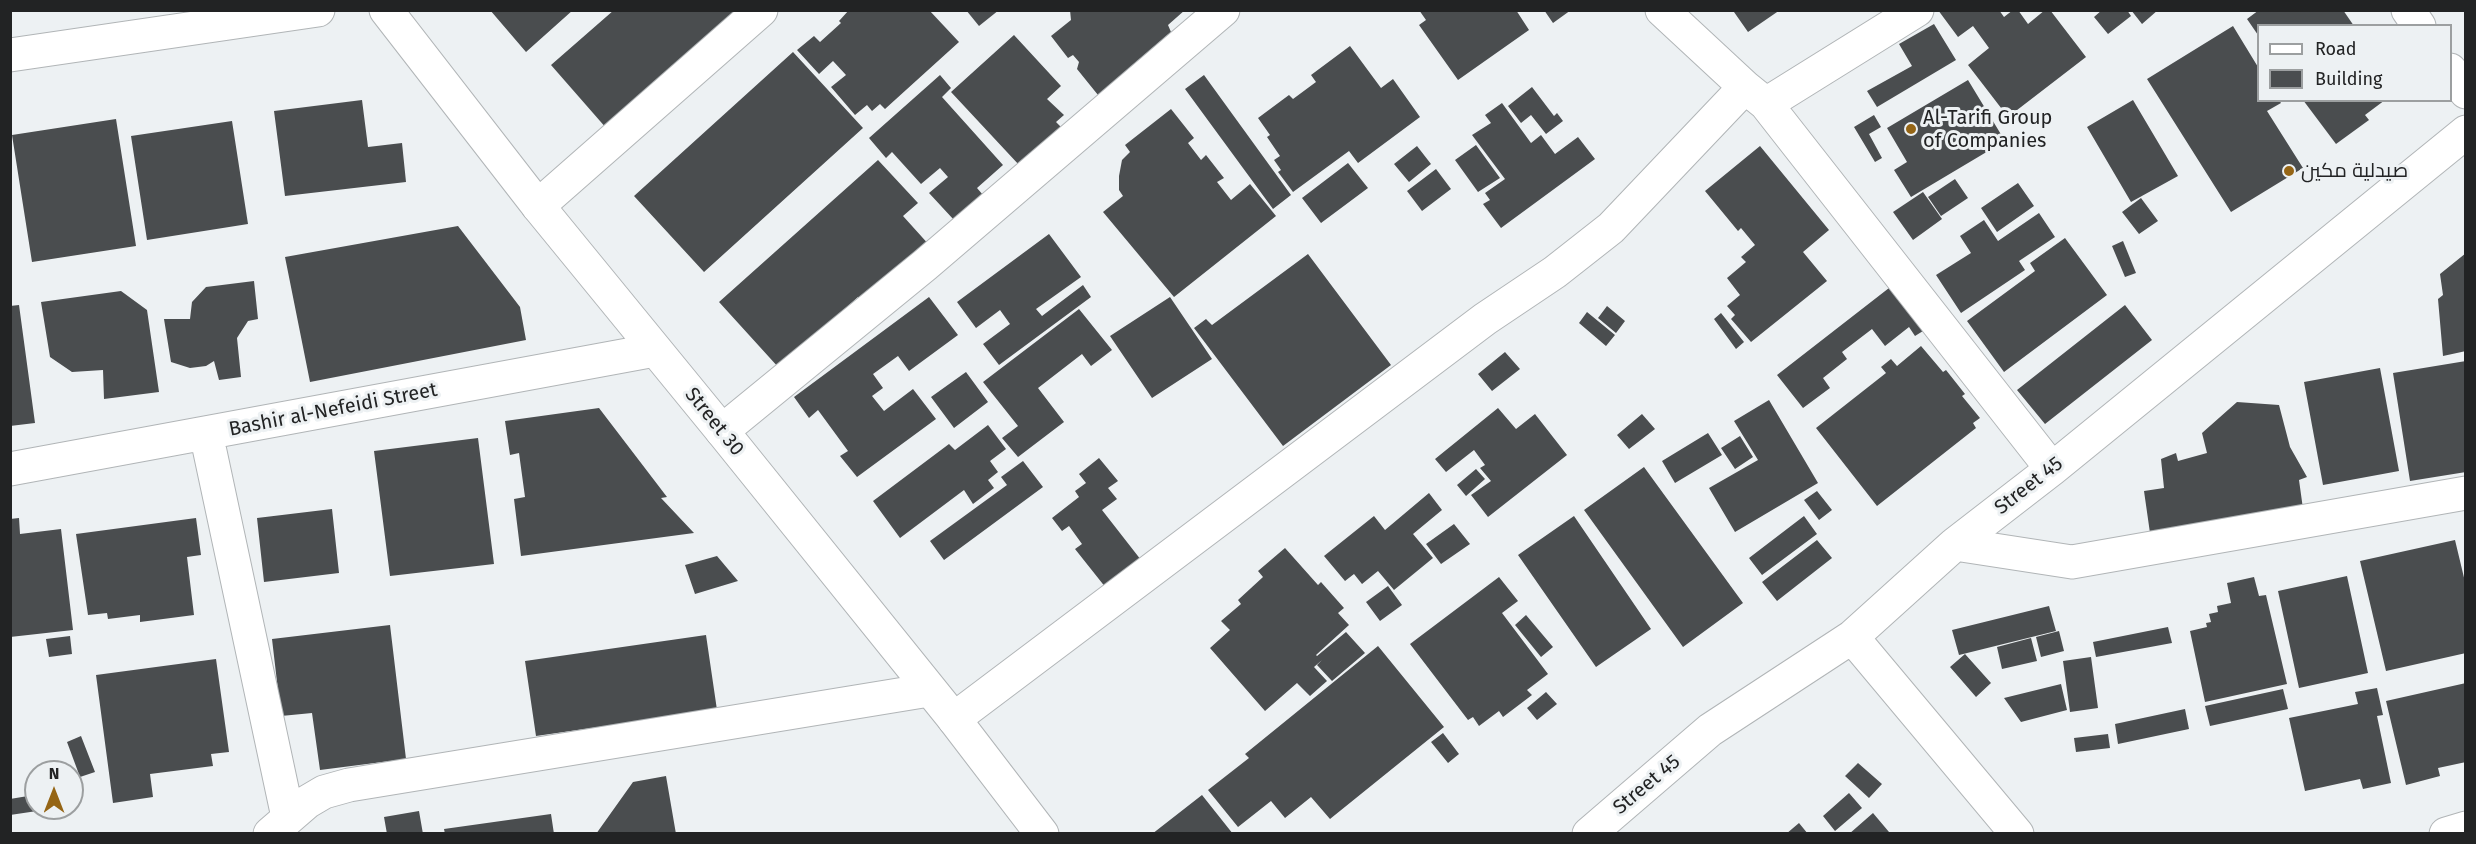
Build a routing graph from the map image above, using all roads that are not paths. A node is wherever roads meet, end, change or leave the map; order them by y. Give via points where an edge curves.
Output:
1 (318, 10) edge
2 (386, 10) edge
3 (761, 10) edge
4 (1223, 10) edge
5 (1662, 10) edge
6 (1917, 10) edge
7 (2408, 10) edge
8 (2418, 24) edge
9 (10, 55) edge
10 (2452, 71) edge
11 (2466, 92) edge
12 (1755, 95) junction
13 (2466, 132) edge
14 (538, 206) junction
15 (655, 350) junction
16 (722, 430) junction
17 (206, 433) junction
18 (10, 469) edge
19 (2052, 469) junction
20 (2464, 500) edge
21 (1955, 544) junction
22 (1852, 637) junction
23 (929, 690) junction
24 (954, 719) junction
25 (279, 825) edge
26 (2466, 828) edge
27 (1042, 834) edge
28 (1589, 834) edge
29 (2017, 834) edge
30 (2446, 834) edge

1 - 9 street
2 - 14 street, Street 30
3 - 14 street
4 - 16 street via 934,257
5 - 12 street
6 - 12 street
7 - 8 street
10 - 11 street
12 - 19 street
12 - 24 street via 1611,228 1555,272 1485,319
13 - 19 street, Street 45
14 - 15 street, Street 30
15 - 16 street, Street 30
15 - 17 street, Bashir al-Nefeidi Street
16 - 23 street, Street 30
17 - 18 street, Bashir al-Nefeidi Street
17 - 25 street
19 - 21 street, Street 45
20 - 21 street via 2072,562
21 - 22 street, Street 45
22 - 28 street, Street 45 via 1710,730
22 - 29 street
23 - 24 street, Street 30
23 - 25 street via 349,784 324,792
24 - 27 street, Street 30
26 - 30 street

